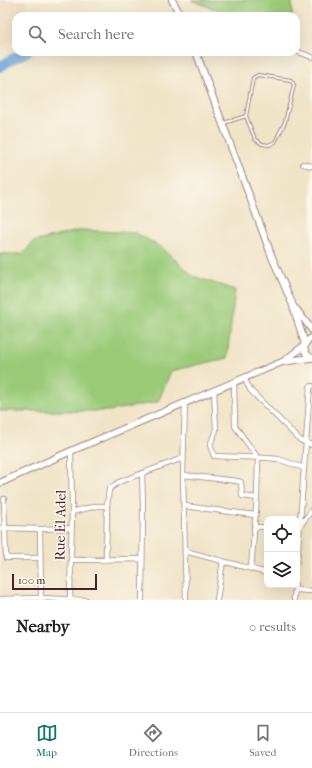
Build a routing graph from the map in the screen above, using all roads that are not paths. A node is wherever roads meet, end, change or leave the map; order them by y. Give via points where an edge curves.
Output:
1 (172, 0) edge
2 (179, 12) edge
3 (300, 52) edge
4 (197, 56) edge
5 (312, 57) edge
6 (246, 116) junction
7 (222, 123) junction
8 (303, 164) dead end
9 (312, 166) edge
10 (292, 303) junction
11 (312, 330) edge
12 (312, 338) edge
13 (305, 344) junction
14 (311, 358) edge
15 (282, 362) junction
16 (244, 378) junction
17 (234, 382) junction
18 (312, 386) edge
19 (214, 390) junction
20 (185, 403) junction
21 (306, 443) junction
22 (312, 445) edge
23 (71, 451) junction
24 (183, 458) junction
25 (258, 458) junction
26 (304, 468) junction
27 (142, 473) junction
28 (183, 475) junction
29 (0, 482) edge
30 (257, 498) junction
31 (4, 499) dead end
32 (107, 506) junction
33 (184, 506) junction
34 (312, 510) edge
35 (72, 512) junction
36 (255, 515) junction
37 (300, 516) edge
38 (300, 525) edge
39 (264, 526) edge
40 (254, 527) junction
41 (2, 528) edge
42 (71, 528) junction
43 (40, 529) junction
44 (185, 551) junction
45 (40, 558) junction
46 (142, 559) junction
47 (70, 560) junction
48 (106, 560) junction
49 (223, 561) junction
50 (251, 568) junction
51 (264, 572) edge
52 (295, 588) edge
53 (312, 591) edge
54 (0, 599) edge
55 (38, 599) edge
56 (70, 599) edge
57 (86, 600) edge
58 (142, 600) edge
59 (186, 600) edge
60 (217, 600) edge
61 (294, 600) edge

1 - 2 main road
3 - 5 street
4 - 7 main road
6 - 6 lane via 255,139 262,144 269,145 275,142 285,122 293,82 255,76
6 - 7 lane
7 - 10 main road
8 - 9 street
10 - 11 main road
10 - 13 main road
12 - 13 main road
13 - 14 main road via 304,351
13 - 15 main road
14 - 15 main road
15 - 16 main road
16 - 17 main road
16 - 21 street via 251,391
17 - 19 main road
17 - 25 street via 235,426
18 - 21 street
19 - 20 main road
19 - 25 street via 216,430 210,445 214,456
20 - 23 main road
20 - 24 street
21 - 22 street
21 - 26 street
23 - 29 main road
23 - 35 street, Rue El Adel
24 - 27 street
24 - 28 street
25 - 26 street via 278,459
25 - 30 street
26 - 37 street
27 - 32 street via 112,486 108,492
27 - 46 street
28 - 30 street via 237,480 242,485 242,496
28 - 33 street
30 - 36 street
31 - 41 street
32 - 35 street
32 - 48 street
33 - 36 street
33 - 44 street
34 - 38 street
35 - 42 street, Rue El Adel
36 - 40 street
39 - 40 street
40 - 50 street
41 - 43 street
41 - 45 street via 6,558
42 - 43 street
42 - 47 street, Rue El Adel
43 - 45 street
44 - 49 street
44 - 59 street
45 - 55 street
46 - 48 street
46 - 58 street
47 - 48 street
47 - 56 street, Rue El Adel
49 - 50 street
49 - 60 street
50 - 51 street
52 - 53 street
52 - 61 street
54 - 55 street
55 - 56 street
56 - 57 street

